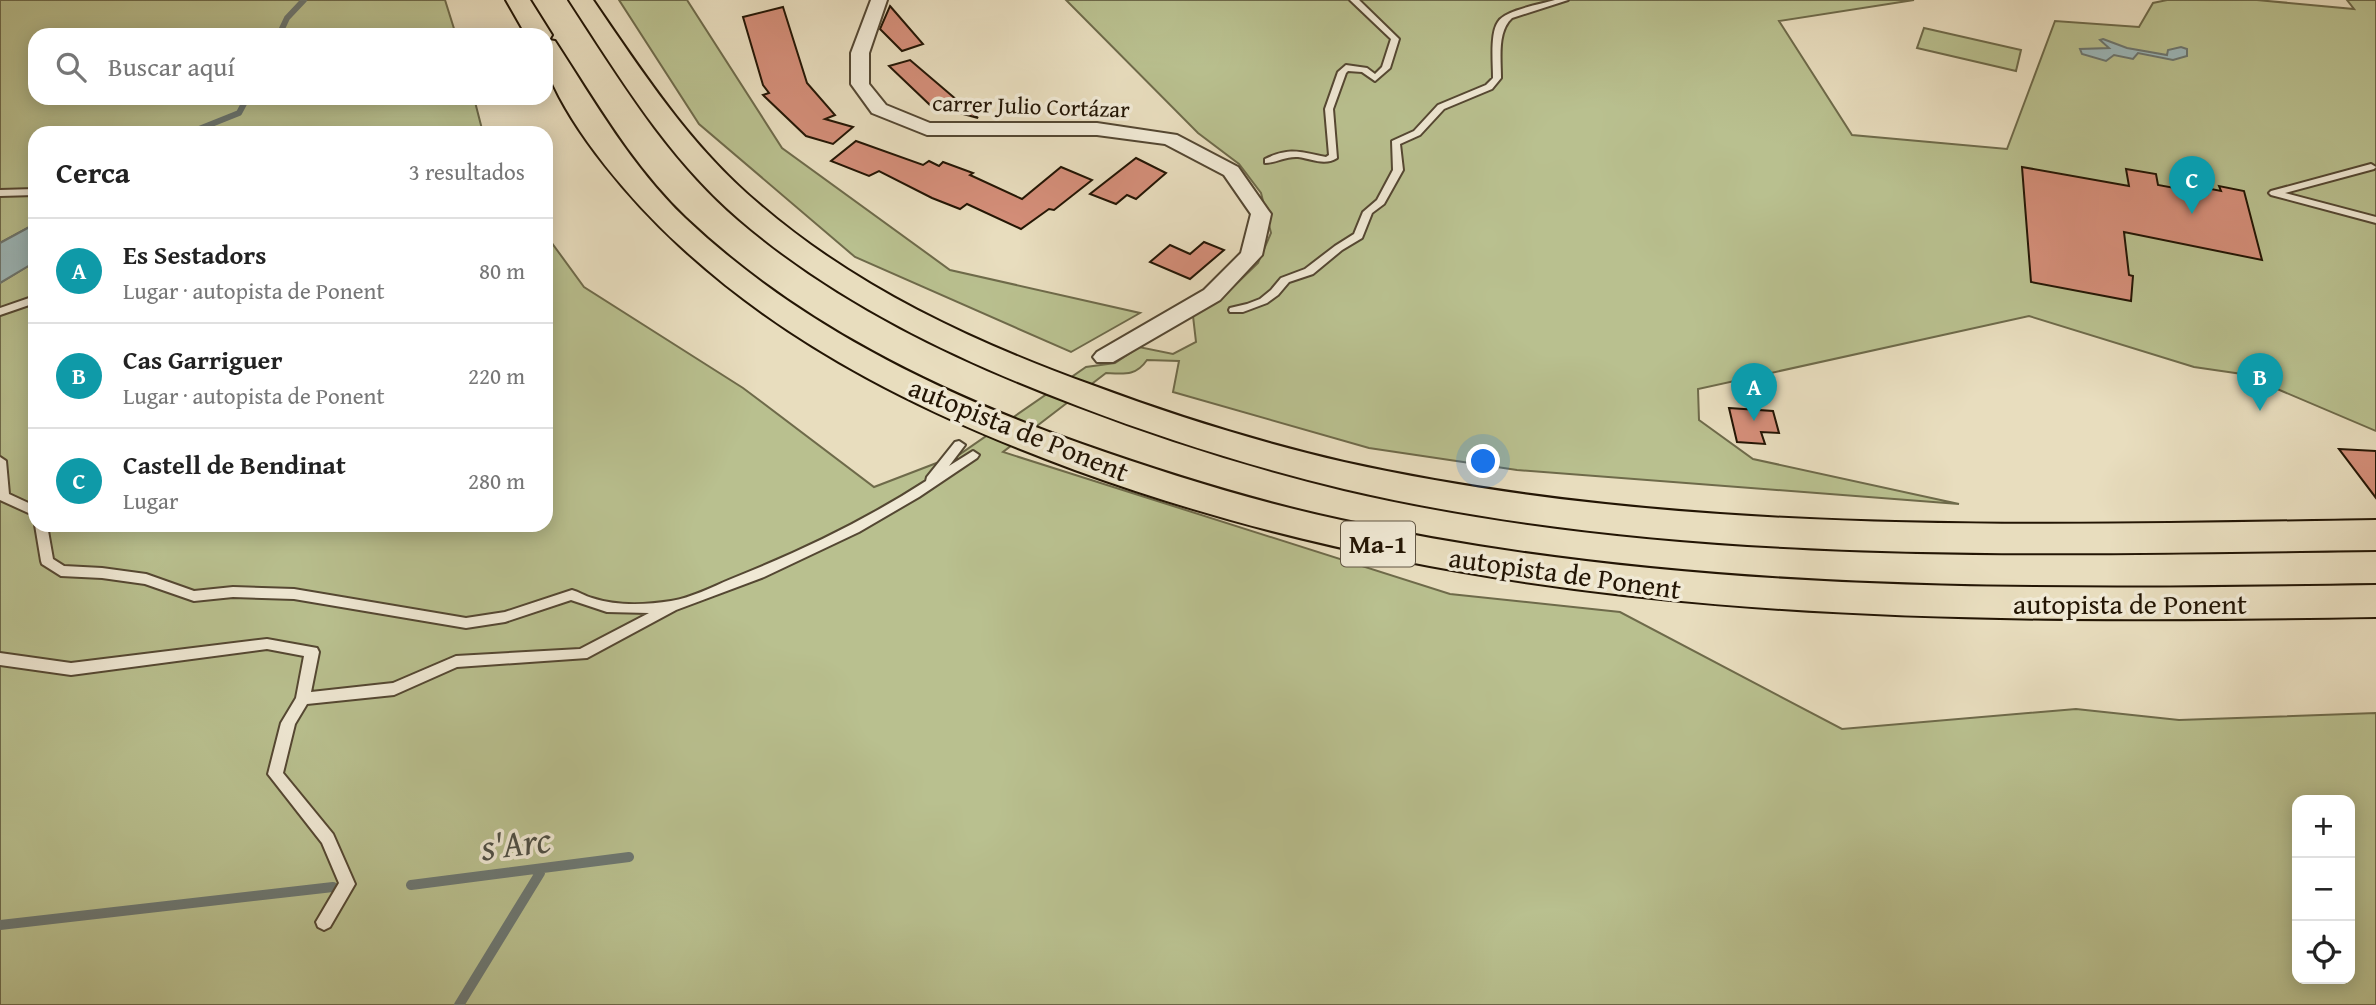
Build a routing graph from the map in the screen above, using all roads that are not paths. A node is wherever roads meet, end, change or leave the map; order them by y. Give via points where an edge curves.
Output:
1 (518, 0) edge
2 (581, 0) edge
3 (878, 0) edge
4 (1354, 0) edge
5 (1564, 0) edge
6 (535, 28) edge
7 (553, 58) edge
8 (1268, 161) dead end
9 (2371, 167) dead end
10 (28, 192) edge
11 (0, 193) edge
12 (2376, 220) edge
13 (28, 302) edge
14 (1234, 310) dead end
15 (0, 312) edge
16 (1105, 357) dead end
17 (959, 445) dead end
18 (973, 455) dead end
19 (0, 461) edge
20 (919, 494) junction
21 (28, 508) edge
22 (42, 532) edge
23 (2376, 535) edge
24 (2376, 601) edge
25 (674, 606) junction
26 (0, 659) edge
27 (303, 699) junction
28 (324, 922) dead end

1 - 6 highway
2 - 23 highway, autopista de Ponent / Ma-1 via 642,93 688,151 740,204 799,250 867,295 997,362 1102,404 1212,440 1334,473 1463,499 1591,518 1725,530 1994,539
3 - 16 street, carrer Julio Cortázar via 860,52 860,84 879,109 927,129 1097,130 1170,139 1231,171 1261,214 1251,255 1212,295
4 - 8 lane via 1395,38 1386,68 1375,78 1354,67 1342,72 1329,109 1334,156 1328,160 1283,154
5 - 14 lane via 1509,16 1501,23 1497,78 1489,88 1441,107 1417,133 1395,143 1398,170 1381,202 1368,212 1359,236 1340,244 1322,266 1285,280 1262,303
7 - 24 highway, autopista de Ponent / Ma-1 via 599,134 634,180 706,253 778,308 889,375 986,421 1097,465 1220,504 1351,538 1483,564 1716,592 2020,605
9 - 12 lane via 2274,193
10 - 11 lane
13 - 15 lane
17 - 20 lane
18 - 20 lane
19 - 21 lane via 3,496
20 - 25 lane via 778,567
22 - 25 lane via 47,561 61,572 146,579 194,596 294,594 466,623 505,617 572,595 584,602 629,609
25 - 27 lane via 582,654 456,662 394,689
26 - 27 lane via 71,669 267,644 313,652
27 - 28 lane via 288,723 275,774 328,839 347,884

